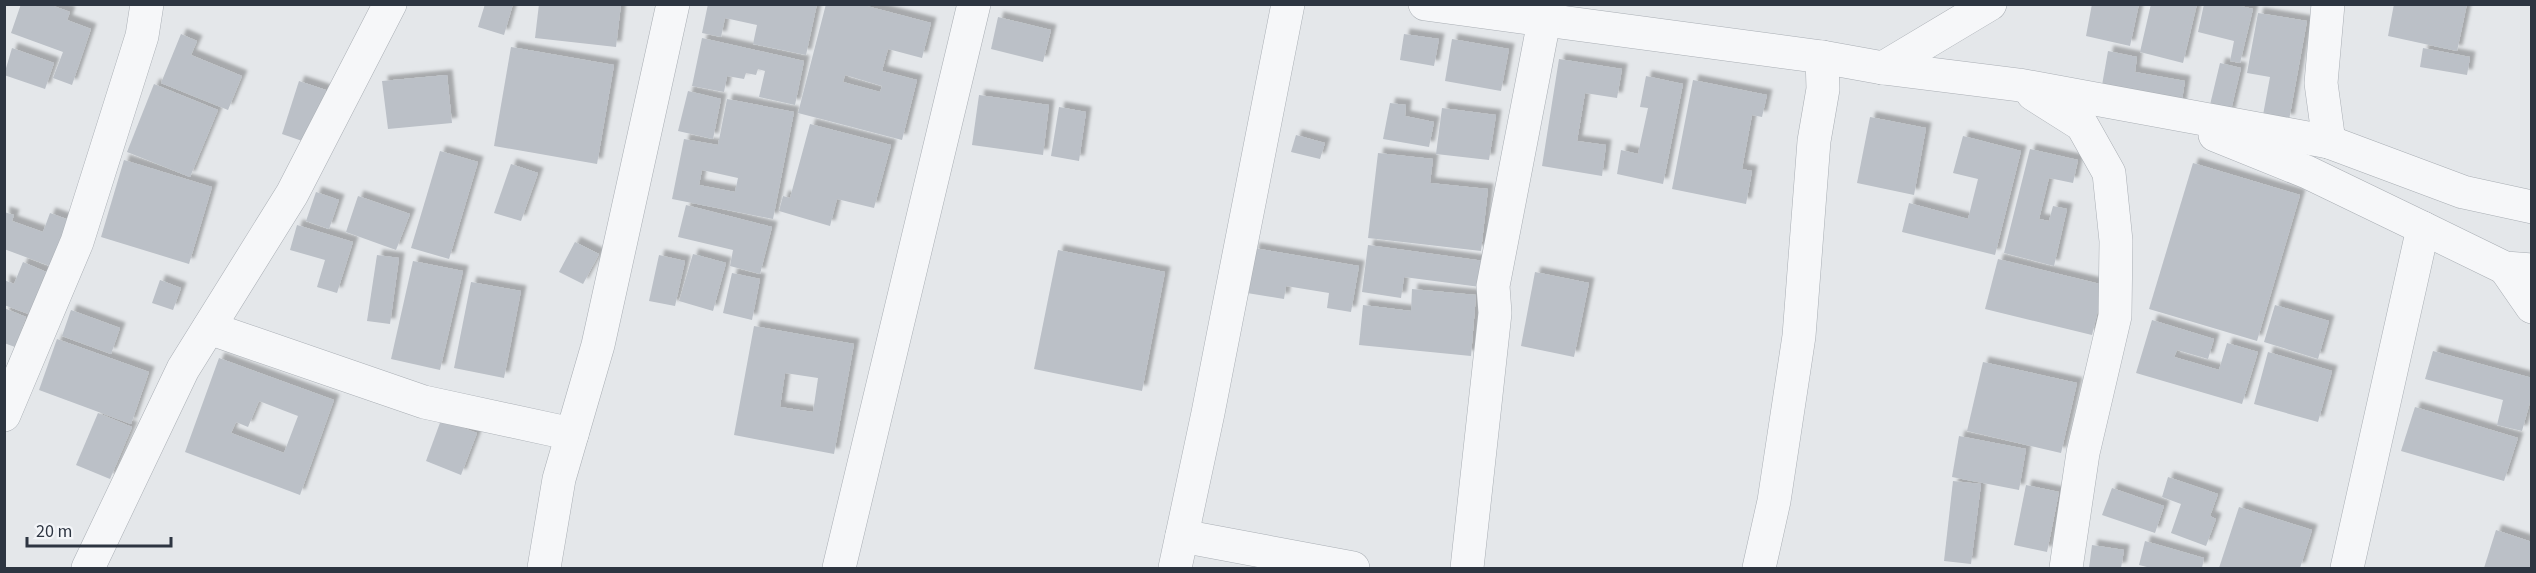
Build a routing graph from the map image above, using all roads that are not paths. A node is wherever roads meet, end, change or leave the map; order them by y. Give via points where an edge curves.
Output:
1 (147, 4) edge
2 (390, 4) edge
3 (674, 4) edge
4 (974, 4) edge
5 (1288, 4) edge
6 (1425, 4) edge
7 (1990, 4) edge
8 (2328, 4) edge
9 (1547, 13) edge
10 (1822, 57) junction
11 (1883, 68) junction
12 (2019, 85) junction
13 (2149, 108) junction
14 (2329, 142) junction
15 (2532, 207) edge
16 (2423, 228) junction
17 (2518, 269) edge
18 (2532, 307) edge
19 (209, 328) junction
20 (4, 415) edge
21 (572, 434) junction
22 (1182, 536) junction
23 (88, 568) edge
24 (544, 568) edge
25 (839, 568) edge
26 (1175, 568) edge
27 (1353, 568) edge
28 (1467, 568) edge
29 (1759, 568) edge
30 (2066, 568) edge
31 (2347, 568) edge

1 - 20 street via 142,36 77,242
2 - 19 street via 292,194
3 - 21 street via 598,345
4 - 25 street
5 - 22 street
6 - 9 street
7 - 11 street
8 - 14 street via 2321,83
9 - 10 street
9 - 28 street via 1493,286 1496,313
10 - 11 street
10 - 29 street via 1799,336 1774,501
11 - 12 street
12 - 13 street
12 - 30 street via 2082,125 2109,173 2115,230 2115,316 2083,453
13 - 14 street
13 - 16 street via 2307,172
14 - 15 street via 2463,192
16 - 17 street
16 - 31 street
17 - 18 street
19 - 21 street via 424,402
19 - 23 street via 183,369
21 - 24 street via 559,479
22 - 26 street
22 - 27 street

